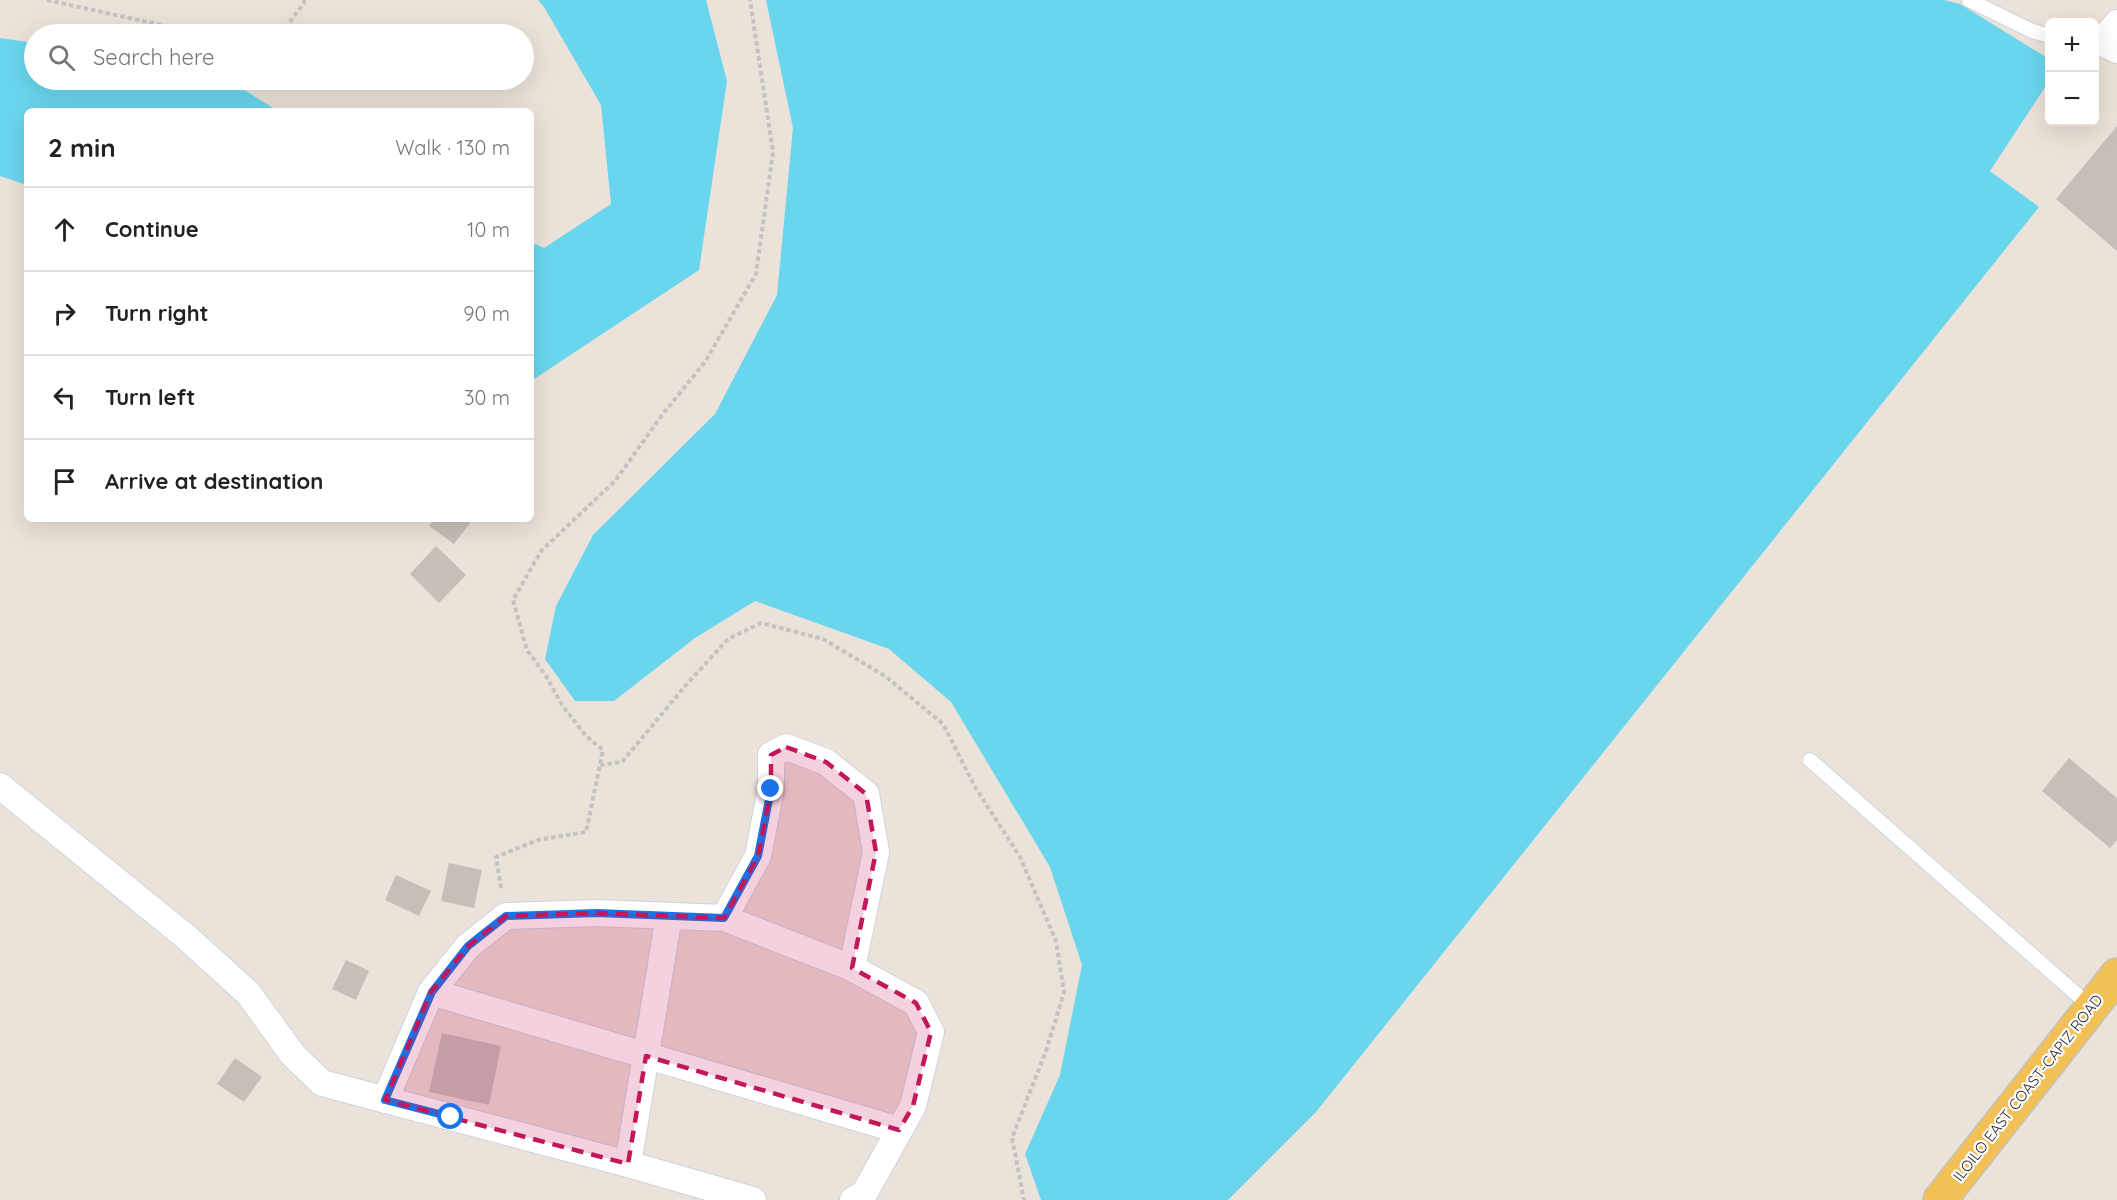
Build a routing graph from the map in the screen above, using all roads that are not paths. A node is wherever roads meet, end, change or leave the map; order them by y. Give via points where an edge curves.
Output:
1 (1969, 0) edge
2 (2117, 23) edge
3 (2045, 35) edge
4 (2104, 45) edge
5 (1810, 760) dead end
6 (0, 786) edge
7 (669, 916) junction
8 (724, 918) junction
9 (852, 968) junction
10 (2117, 975) edge
11 (432, 992) junction
12 (2091, 1007) junction
13 (646, 1056) junction
14 (385, 1100) junction
15 (899, 1130) junction
16 (628, 1164) junction
17 (753, 1200) edge
18 (853, 1200) edge
19 (1940, 1200) edge

1 - 3 lane
2 - 4 street
5 - 12 lane
6 - 14 street via 185,936 248,993 292,1055 322,1083
7 - 8 street
7 - 11 street via 506,916 468,946
7 - 13 street
8 - 9 street
8 - 9 street via 758,856 771,789 771,755 786,747 826,762 866,794 876,852
9 - 15 street via 916,1004 931,1032 913,1106
10 - 12 main road, ILOILO EAST COAST-CAPIZ ROAD
11 - 13 street
11 - 14 street
12 - 19 main road, ILOILO EAST COAST-CAPIZ ROAD
13 - 15 street
13 - 16 street
14 - 16 street
15 - 18 street via 864,1194
16 - 17 street

